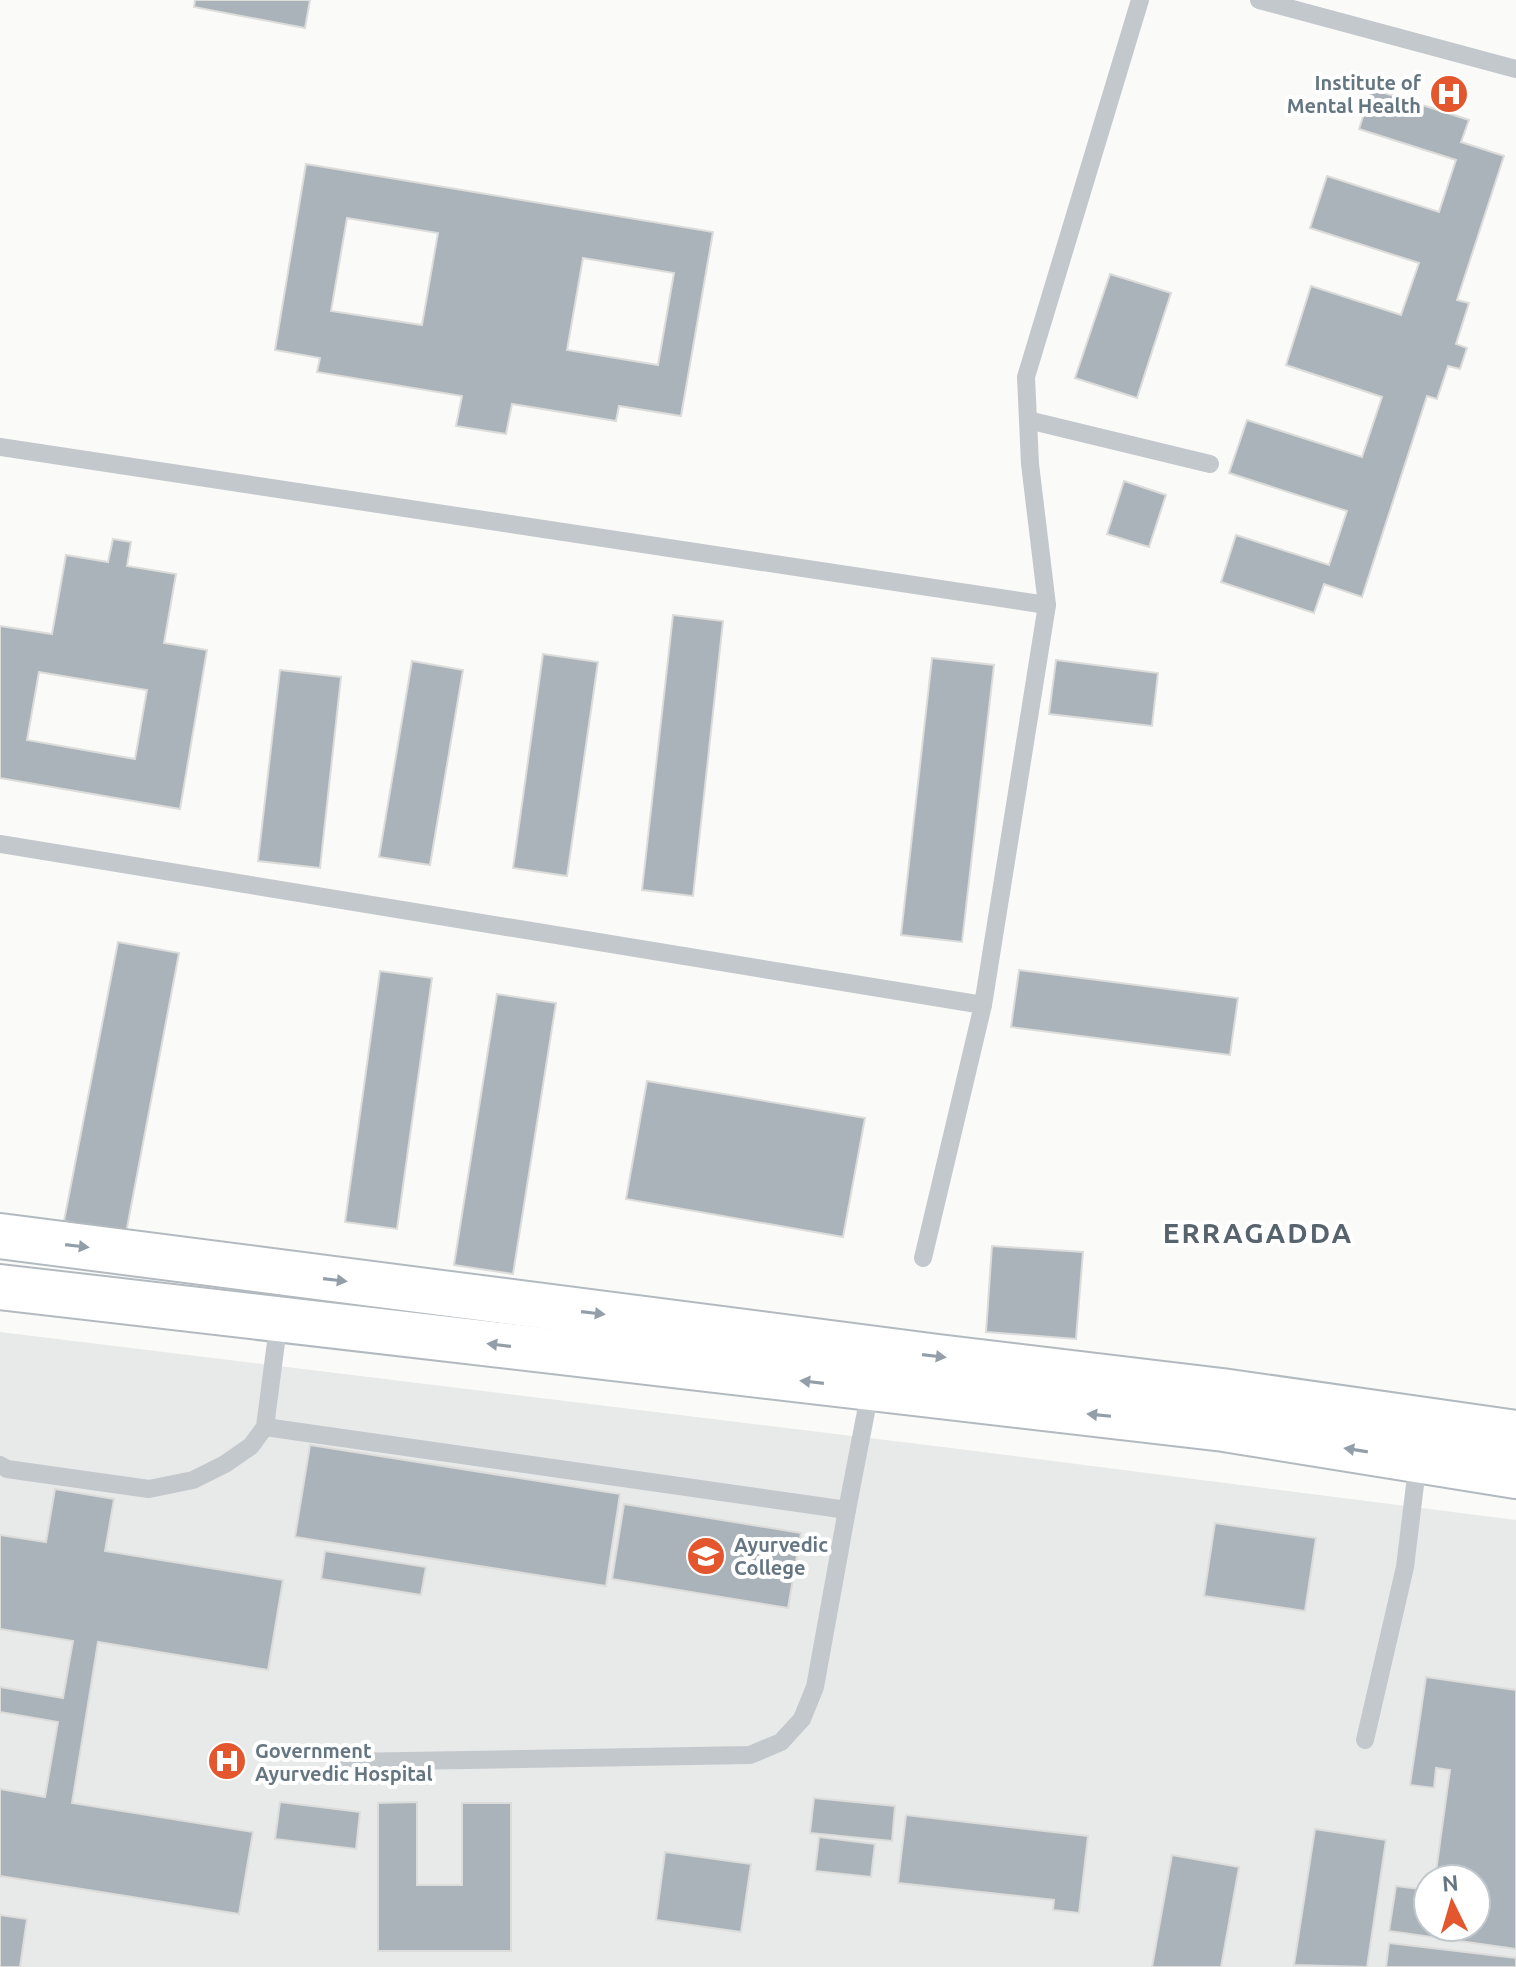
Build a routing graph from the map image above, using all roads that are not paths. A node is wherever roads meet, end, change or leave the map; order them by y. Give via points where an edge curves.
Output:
1 (1140, 0) edge
2 (1259, 0) edge
3 (1516, 69) edge
4 (1028, 420) junction
5 (0, 447) edge
6 (1210, 464) dead end
7 (1047, 605) junction
8 (0, 844) edge
9 (983, 1005) junction
10 (0, 1236) edge
11 (923, 1258) dead end
12 (0, 1287) edge
13 (279, 1319) junction
14 (875, 1369) junction
15 (265, 1427) junction
16 (1516, 1433) edge
17 (1418, 1460) junction
18 (0, 1465) edge
19 (1516, 1476) edge
20 (847, 1510) junction
21 (1365, 1740) dead end
22 (347, 1762) dead end

1 - 4 lane via 1026,377
2 - 3 lane
4 - 6 lane
4 - 7 lane
5 - 7 lane
7 - 9 lane
8 - 9 lane
9 - 11 lane
10 -> 14 main road
12 - 13 main road
14 -> 13 main road
13 - 15 lane
14 -> 16 main road via 1222,1391
17 -> 14 main road
14 - 20 lane
15 - 18 lane via 251,1446 225,1464 193,1480 149,1489
15 - 20 lane
17 - 19 main road
17 - 21 lane via 1405,1567
20 - 22 lane via 815,1687 802,1719 781,1742 750,1755

